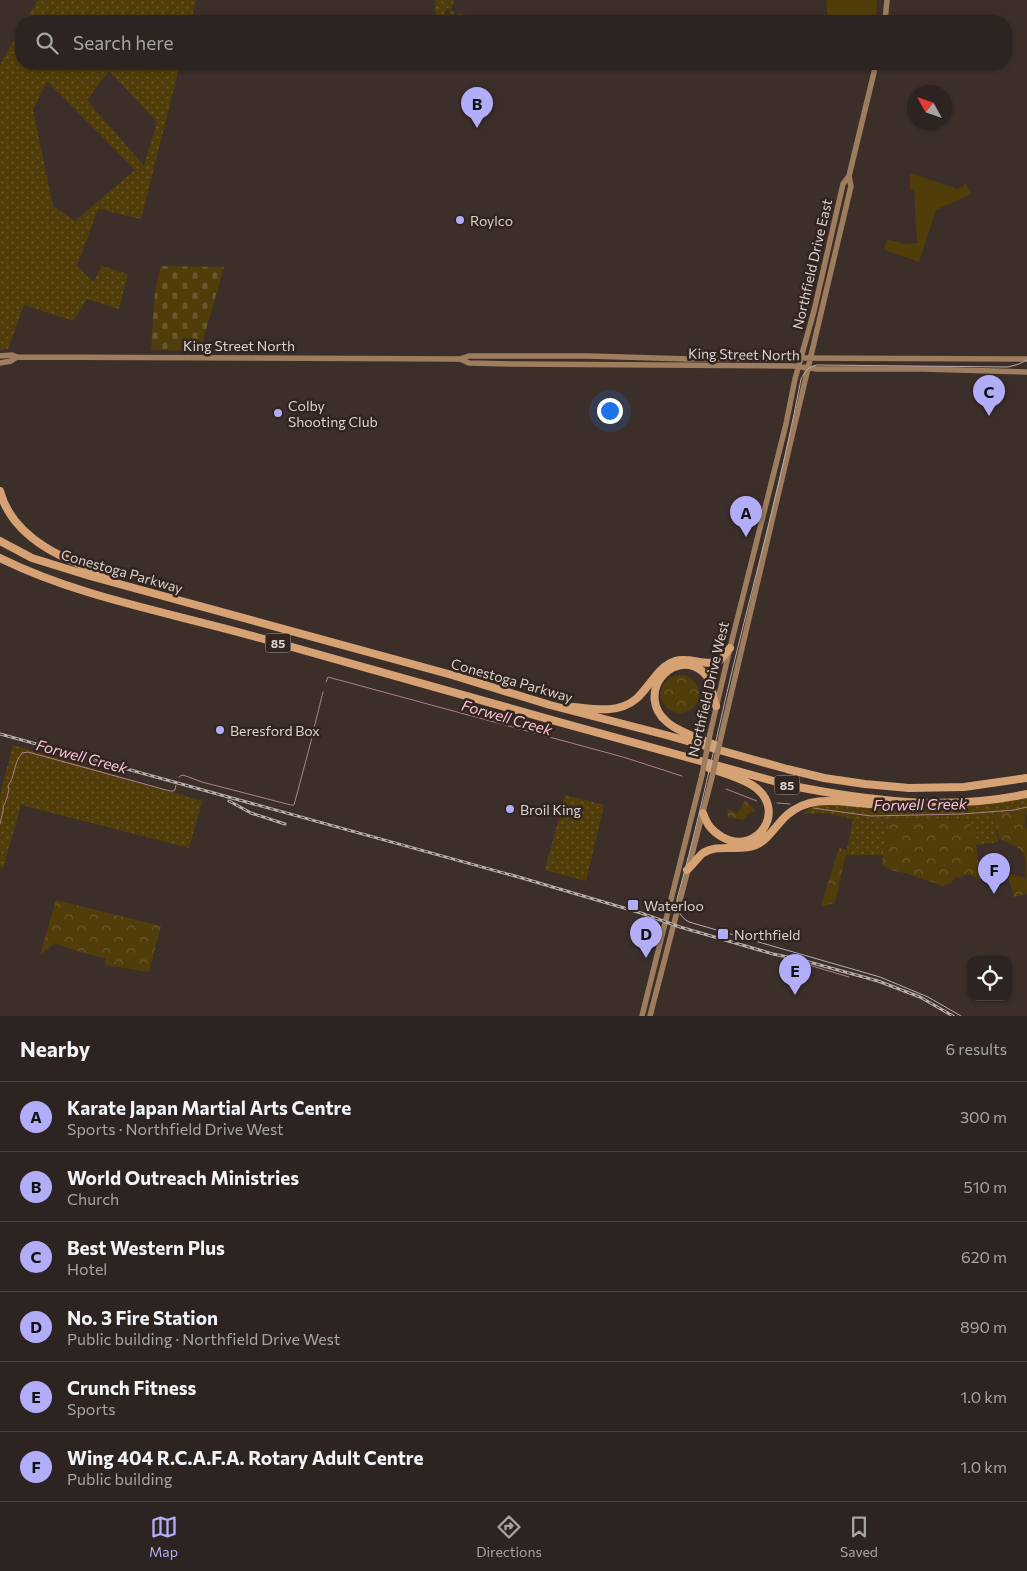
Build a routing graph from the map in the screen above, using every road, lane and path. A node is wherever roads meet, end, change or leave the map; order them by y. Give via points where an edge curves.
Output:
1 (887, 0) edge
2 (886, 15) edge
3 (875, 70) edge
4 (849, 176) junction
5 (0, 356) edge
6 (18, 357) junction
7 (802, 358) junction
8 (811, 358) junction
9 (460, 359) junction
10 (1027, 360) edge
11 (0, 363) edge
12 (799, 367) junction
13 (808, 368) junction
14 (1027, 372) edge
15 (0, 491) edge
16 (0, 541) edge
17 (0, 558) edge
18 (150, 592) junction
19 (730, 648) junction
20 (550, 704) junction
21 (716, 706) junction
22 (666, 752) junction
23 (754, 760) junction
24 (1027, 778) edge
25 (1027, 794) edge
26 (911, 802) junction
27 (703, 813) junction
28 (687, 870) junction
29 (662, 933) junction
30 (671, 935) junction
31 (659, 982) junction
32 (650, 985) junction
33 (642, 1016) edge
34 (650, 1016) edge

1 - 2 main road
3 - 4 main road, Northfield Drive East
4 - 7 main road, Northfield Drive East via 843,184
4 - 8 main road, Northfield Drive East via 851,186
5 - 6 main road, King Street North
6 - 9 main road, King Street North
6 - 11 main road, King Street North
7 - 8 main road, King Street North
7 - 9 main road, King Street North via 469,356
7 - 12 main road, Northfield Drive East
8 - 10 main road, King Street North
8 - 13 main road, Northfield Drive East
9 - 12 main road, King Street North via 518,364
12 - 13 main road, King Street North
12 - 19 main road, Northfield Drive West
13 - 14 main road, King Street North
13 - 27 main road, Northfield Drive West, bridge
15 - 18 highway via 24,531 44,547
16 - 18 highway, Conestoga Parkway / 85 via 32,558
17 - 22 highway, Conestoga Parkway / 85 via 70,588
18 - 20 highway, Conestoga Parkway / 85
19 - 20 highway via 714,663 684,659 668,664 626,706 601,709
19 - 21 main road, Northfield Drive West
20 - 23 highway, Conestoga Parkway / 85
21 - 23 highway via 708,679 702,671 691,666 682,665 669,670 654,690 656,707 668,723
21 - 29 main road, Northfield Drive West, bridge
22 - 26 highway, Conestoga Parkway / 85 via 841,796
22 - 27 highway via 752,785 766,800 769,811 761,833 744,841 734,841 716,833
23 - 24 highway, Conestoga Parkway / 85 via 824,778 909,788 964,787
25 - 26 highway, Conestoga Parkway / 85 via 970,801
26 - 28 highway via 894,805 825,800 811,802 786,816 756,845 709,850
27 - 28 main road, Northfield Drive West
28 - 30 main road, Northfield Drive West
29 - 30 main road
29 - 32 main road, Northfield Drive West
30 - 31 main road, Northfield Drive West
31 - 32 main road
31 - 34 main road, Northfield Drive West
32 - 33 main road, Northfield Drive West

